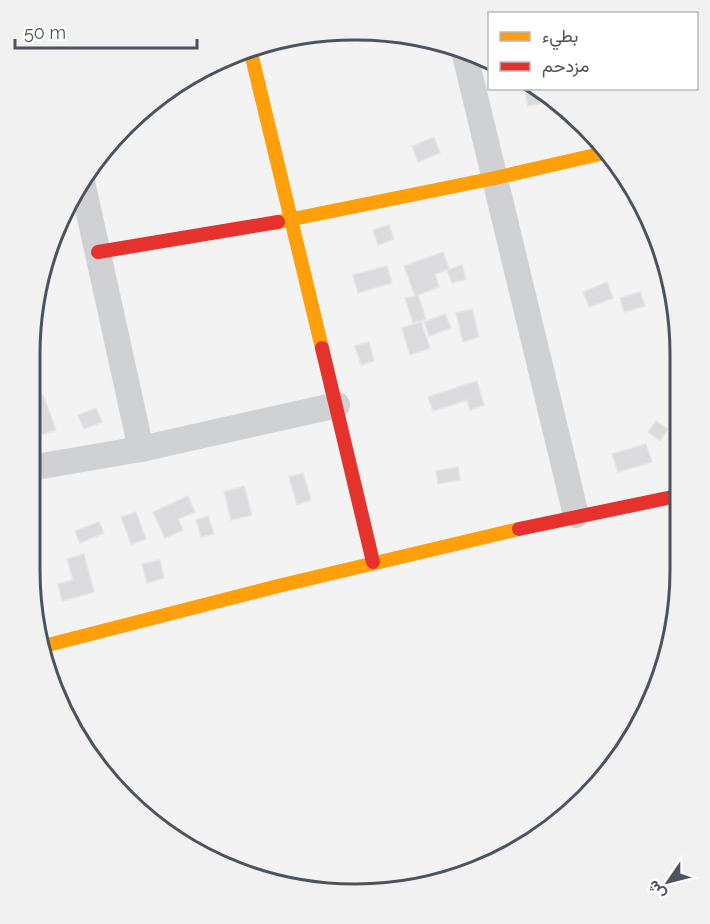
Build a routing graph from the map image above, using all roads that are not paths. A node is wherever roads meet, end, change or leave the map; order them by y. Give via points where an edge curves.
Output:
1 (252, 58) edge
2 (466, 61) edge
3 (597, 155) edge
4 (495, 178) junction
5 (85, 195) edge
6 (289, 220) junction
7 (98, 252) junction
8 (337, 405) junction
9 (141, 449) junction
10 (40, 466) edge
11 (670, 497) edge
12 (576, 515) junction
13 (373, 562) junction
14 (50, 644) edge

1 - 6 street
2 - 4 street
3 - 4 street
4 - 6 street
4 - 12 street
5 - 7 street
6 - 7 street
6 - 8 street
7 - 9 street
8 - 9 street
8 - 13 street
9 - 10 street
11 - 12 street
12 - 13 street
13 - 14 street

